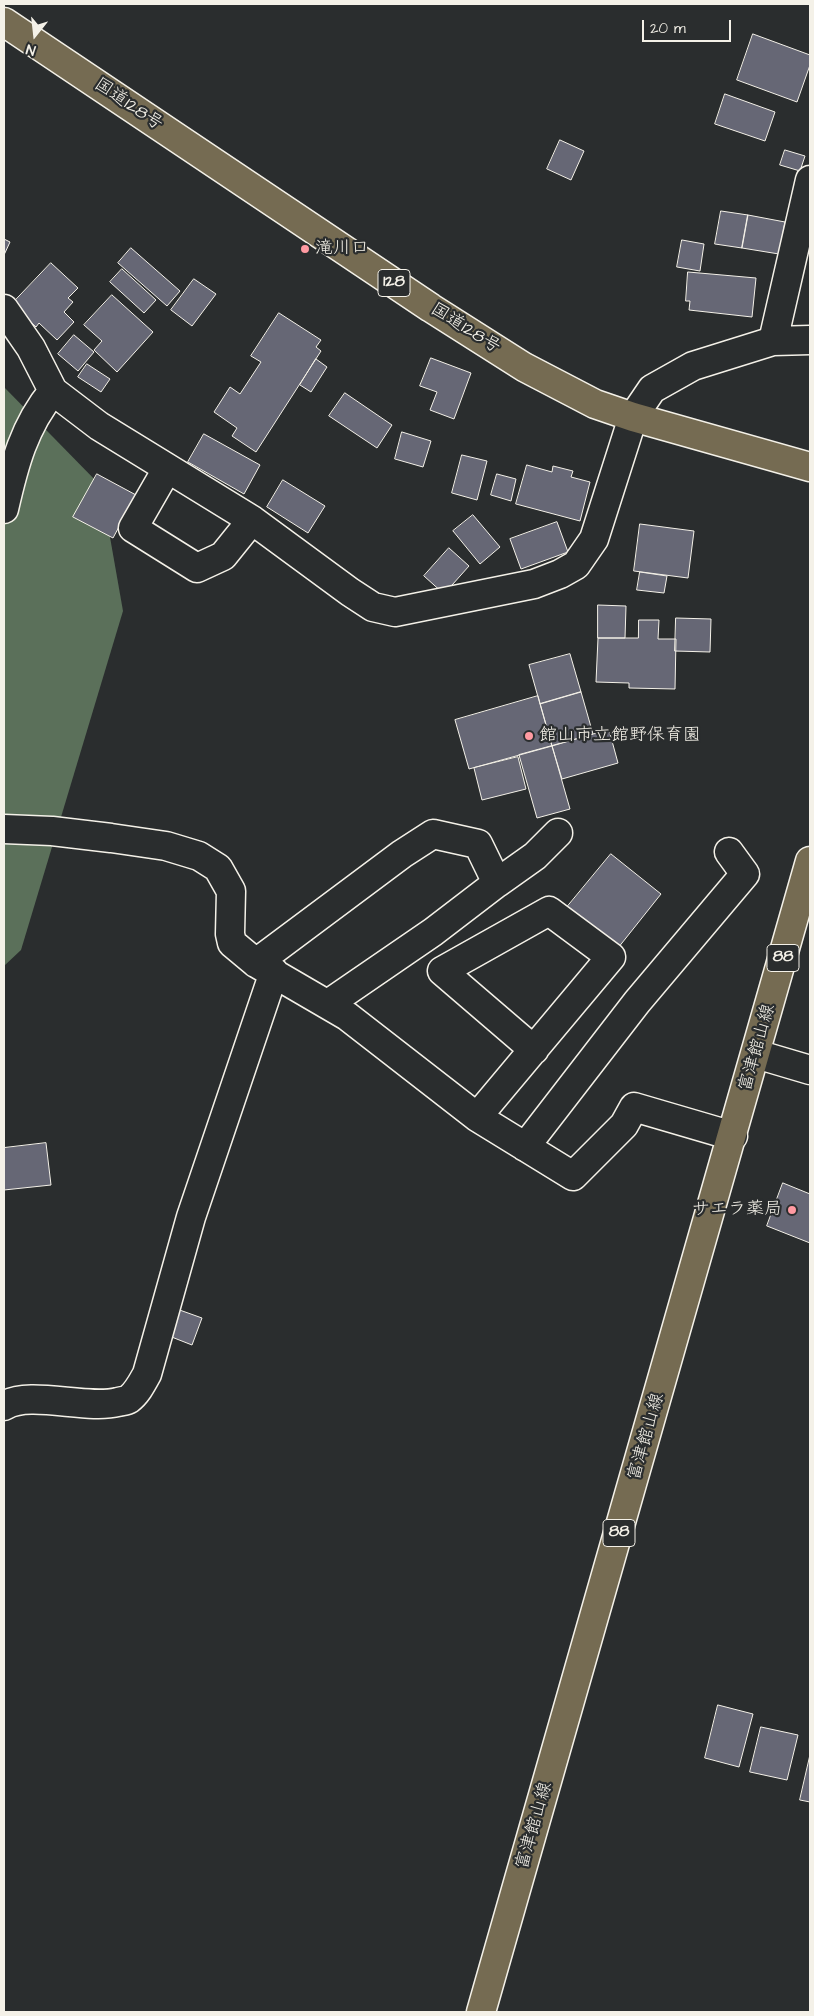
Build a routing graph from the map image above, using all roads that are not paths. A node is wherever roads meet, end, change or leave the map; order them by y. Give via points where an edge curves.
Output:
1 (4, 22) edge
2 (810, 180) edge
3 (4, 309) edge
4 (810, 340) edge
5 (773, 341) junction
6 (53, 391) junction
7 (633, 417) junction
8 (810, 467) edge
9 (166, 469) junction
10 (4, 509) edge
11 (252, 520) junction
12 (4, 830) edge
13 (558, 832) dead end
14 (728, 852) dead end
15 (810, 861) edge
16 (497, 883) junction
17 (265, 968) junction
18 (328, 1004) junction
19 (534, 1050) junction
20 (756, 1054) junction
21 (810, 1070) edge
22 (477, 1117) junction
23 (733, 1136) junction
24 (525, 1147) junction
25 (4, 1406) edge
26 (481, 2012) edge

1 - 7 main road, 国道128号 / 128 via 524,367 595,404
2 - 5 street
3 - 6 street via 31,348
4 - 5 street
5 - 7 street via 693,366 652,389
6 - 9 street via 99,426
6 - 10 street via 40,406 16,459
7 - 8 main road, 国道128号 / 128
7 - 11 street via 594,539 576,565 534,584 395,612 373,606 350,592
9 - 11 street
9 - 11 street via 133,528 197,568 222,556
12 - 17 street via 52,831 111,838 166,846 199,856 218,868 231,891 232,943
13 - 16 street via 535,856
14 - 24 street via 745,874 637,1002
15 - 20 main road, 富津館山線 / 88
16 - 17 street via 478,844 433,834 402,854
16 - 18 street via 434,932
17 - 18 street
17 - 25 street via 147,1374 139,1388 128,1400 110,1404 28,1400
18 - 22 street
19 - 19 street via 611,958 548,911 442,971
19 - 22 street
20 - 21 street
20 - 23 main road, 富津館山線 / 88
22 - 24 street
23 - 24 street via 634,1107 624,1125 573,1176
23 - 26 main road, 富津館山線 / 88

